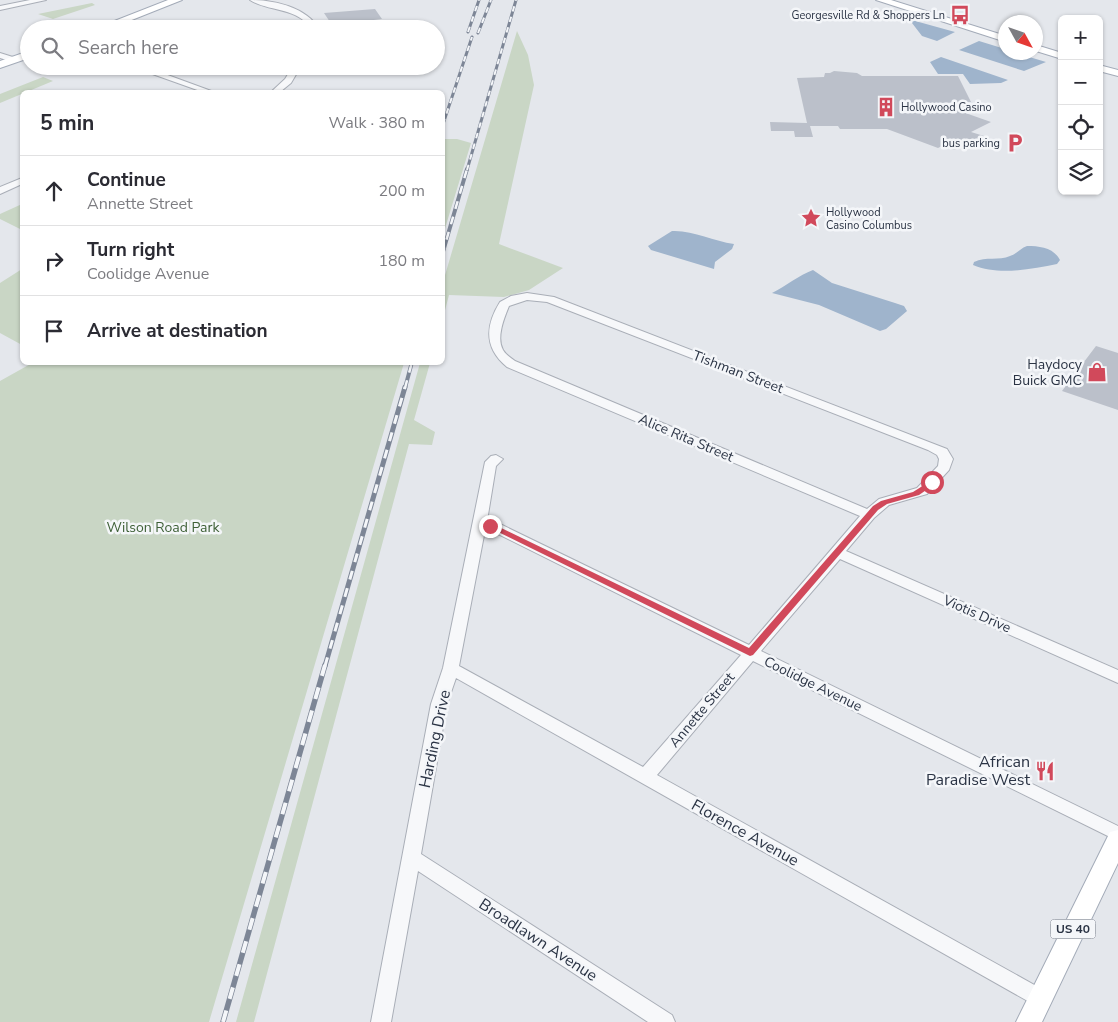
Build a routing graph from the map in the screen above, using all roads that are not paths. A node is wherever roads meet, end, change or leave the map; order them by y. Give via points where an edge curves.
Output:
1 (42, 0) edge
2 (178, 0) edge
3 (254, 0) edge
4 (882, 0) edge
5 (900, 3) edge
6 (0, 8) edge
7 (124, 20) edge
8 (310, 20) edge
9 (998, 30) edge
10 (998, 36) edge
11 (1043, 43) edge
12 (1058, 48) edge
13 (1043, 50) edge
14 (0, 55) edge
15 (1058, 55) edge
16 (20, 57) edge
17 (13, 60) junction
18 (1103, 62) edge
19 (0, 65) edge
20 (1118, 66) edge
21 (1103, 69) edge
22 (1118, 73) edge
23 (160, 75) edge
24 (293, 75) edge
25 (204, 90) edge
26 (280, 90) edge
27 (20, 182) edge
28 (0, 191) edge
29 (524, 296) joint
30 (496, 459) dead end
31 (946, 459) joint
32 (868, 515) junction
33 (480, 525) junction
34 (836, 553) junction
35 (750, 653) junction
36 (451, 668) junction
37 (1118, 677) edge
38 (645, 777) junction
39 (1118, 834) edge
40 (1118, 838) edge
41 (412, 858) junction
42 (1040, 998) junction
43 (381, 1022) edge
44 (665, 1022) edge
45 (1028, 1022) edge

1 - 6 street
2 - 7 main road
3 - 8 street
4 - 5 main road
5 - 9 main road
5 - 10 main road
11 - 12 main road
13 - 15 main road
14 - 17 street
16 - 17 main road
17 - 19 main road
18 - 20 main road
21 - 22 main road
23 - 25 street
24 - 26 street
27 - 28 street
29 - 31 street, Tishman Street via 550,299 933,447
29 - 32 street, Alice Rita Street via 510,300 502,309 495,338 496,348 504,359
30 - 33 street, Harding Drive via 490,465
31 - 32 street, Annette Street via 944,467 922,491 884,502
32 - 34 street, Annette Street
33 - 35 street, Coolidge Avenue via 495,528
33 - 36 street, Harding Drive
34 - 35 street, Annette Street
34 - 37 street, Viotis Drive
35 - 38 street, Annette Street
35 - 39 street, Coolidge Avenue
36 - 38 street, Florence Avenue
36 - 41 street, Harding Drive via 440,704
38 - 42 street, Florence Avenue
40 - 42 main road, US 40
41 - 43 street, Harding Drive
41 - 44 street, Broadlawn Avenue
42 - 45 main road, US 40

